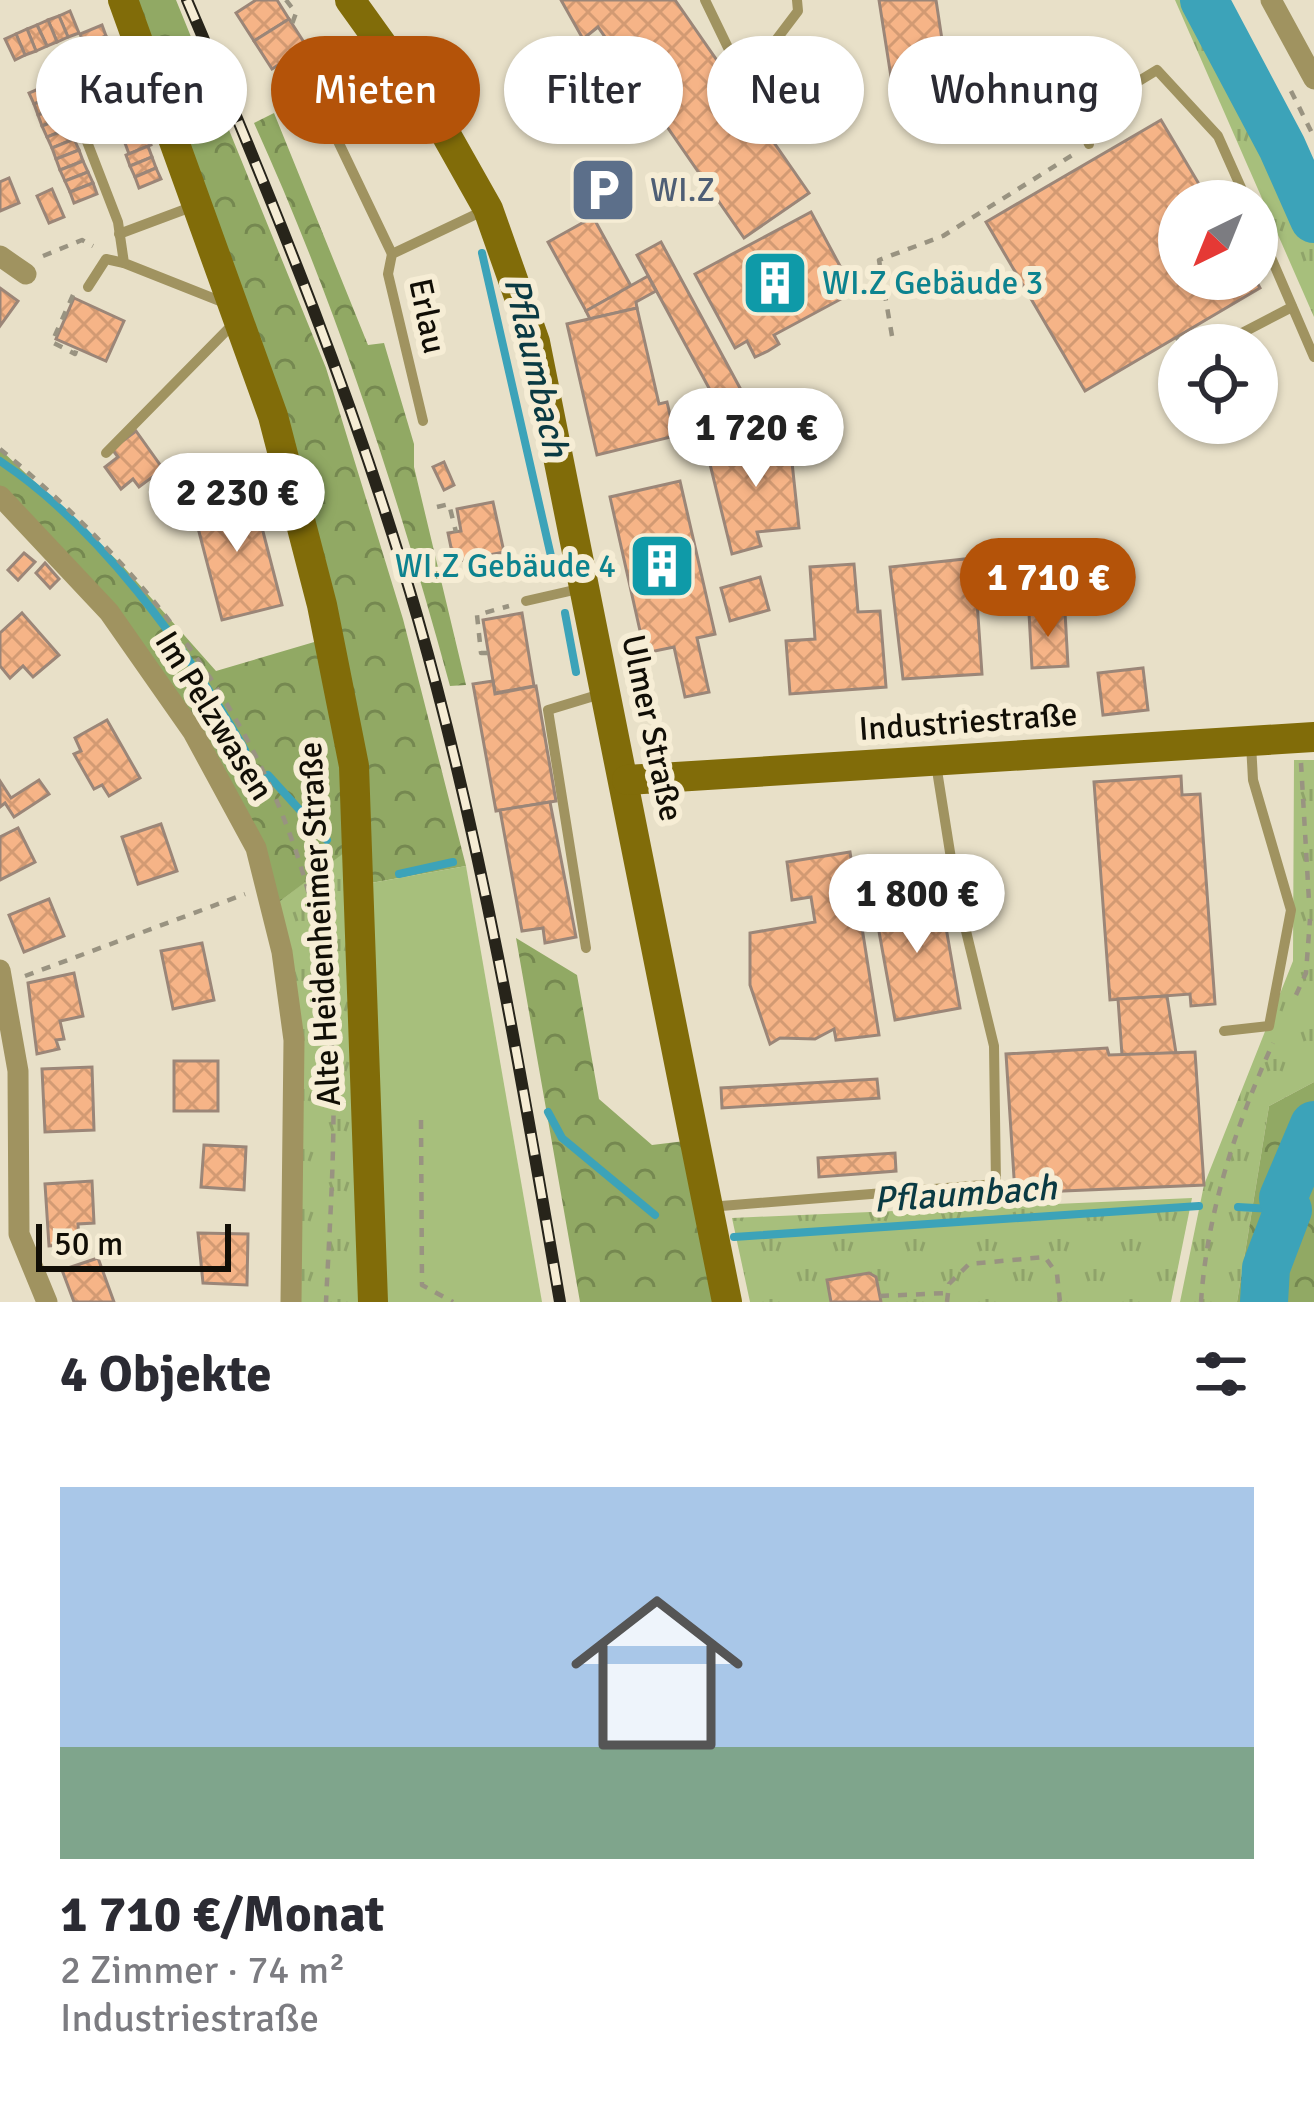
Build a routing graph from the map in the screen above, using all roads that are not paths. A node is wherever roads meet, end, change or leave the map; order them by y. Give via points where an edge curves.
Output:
1 (123, 0) edge
2 (350, 0) edge
3 (705, 0) edge
4 (797, 0) edge
5 (1271, 0) edge
6 (1142, 79) edge
7 (1314, 80) edge
8 (86, 144) edge
9 (339, 144) edge
10 (1237, 180) edge
11 (197, 205) junction
12 (488, 209) junction
13 (119, 234) junction
14 (392, 254) junction
15 (0, 256) edge
16 (124, 263) junction
17 (26, 274) road end
18 (1278, 274) edge
19 (88, 287) road end
20 (1292, 307) junction
21 (236, 312) junction
22 (1259, 324) edge
23 (1314, 357) edge
24 (423, 421) dead end
25 (106, 453) dead end
26 (0, 496) edge
27 (586, 587) junction
28 (526, 602) road end
29 (608, 692) junction
30 (1314, 737) edge
31 (1251, 741) junction
32 (936, 760) junction
33 (627, 780) junction
34 (586, 949) dead end
35 (1, 977) edge
36 (1225, 1031) dead end
37 (709, 1207) junction
38 (10, 1234) edge
39 (47, 1302) edge
40 (291, 1302) edge
41 (374, 1302) edge
42 (727, 1302) edge

1 - 11 street, Alte Heidenheimer Straße
2 - 12 street, Ulmer Straße
3 - 4 lane via 734,59 776,40
5 - 7 street
6 - 10 lane via 1157,70 1218,136
8 - 13 lane
9 - 14 lane
11 - 13 lane
11 - 21 street, Alte Heidenheimer Straße
12 - 14 lane, Erlau
12 - 27 street, Ulmer Straße via 536,342
13 - 16 lane
14 - 24 lane, Erlau via 388,274
15 - 17 street
16 - 19 lane via 106,259
16 - 21 lane
18 - 20 lane
20 - 22 lane
20 - 23 lane
21 - 25 lane
21 - 41 street, Alte Heidenheimer Straße via 273,416 322,604 354,766
26 - 40 street, Im Pelzwasen via 109,611 193,732 256,848 295,1040
27 - 28 lane
27 - 29 street, Ulmer Straße
29 - 33 street, Ulmer Straße
29 - 34 lane via 548,710
30 - 31 street, Industriestraße
31 - 32 street, Industriestraße
31 - 36 lane via 1253,780 1291,910 1269,1026
32 - 33 street, Industriestraße
32 - 37 lane via 956,890 994,1046 996,1184
33 - 37 street, Ulmer Straße
35 - 38 street via 17,1071
37 - 42 street, Ulmer Straße
38 - 39 street

